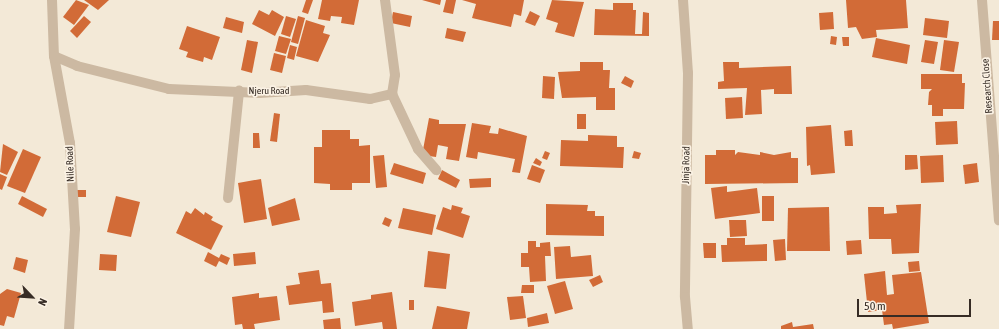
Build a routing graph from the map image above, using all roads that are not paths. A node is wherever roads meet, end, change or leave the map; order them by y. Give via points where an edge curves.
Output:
1 (52, 0) edge
2 (384, 0) edge
3 (683, 0) edge
4 (982, 0) edge
5 (54, 56) junction
6 (239, 91) junction
7 (392, 94) junction
8 (436, 170) dead end
9 (228, 198) dead end
10 (999, 220) edge
11 (69, 329) edge
12 (688, 329) edge

1 - 5 street, Nile Road
2 - 7 street via 395,75
3 - 12 street, Jinja Road via 688,73 685,297
4 - 10 street, Research Close
5 - 6 street, Njeru Road via 77,66 169,89
5 - 11 street, Nile Road via 70,143 76,229
6 - 7 street, Njeru Road via 306,90 370,99
6 - 9 street
7 - 8 street via 418,149

